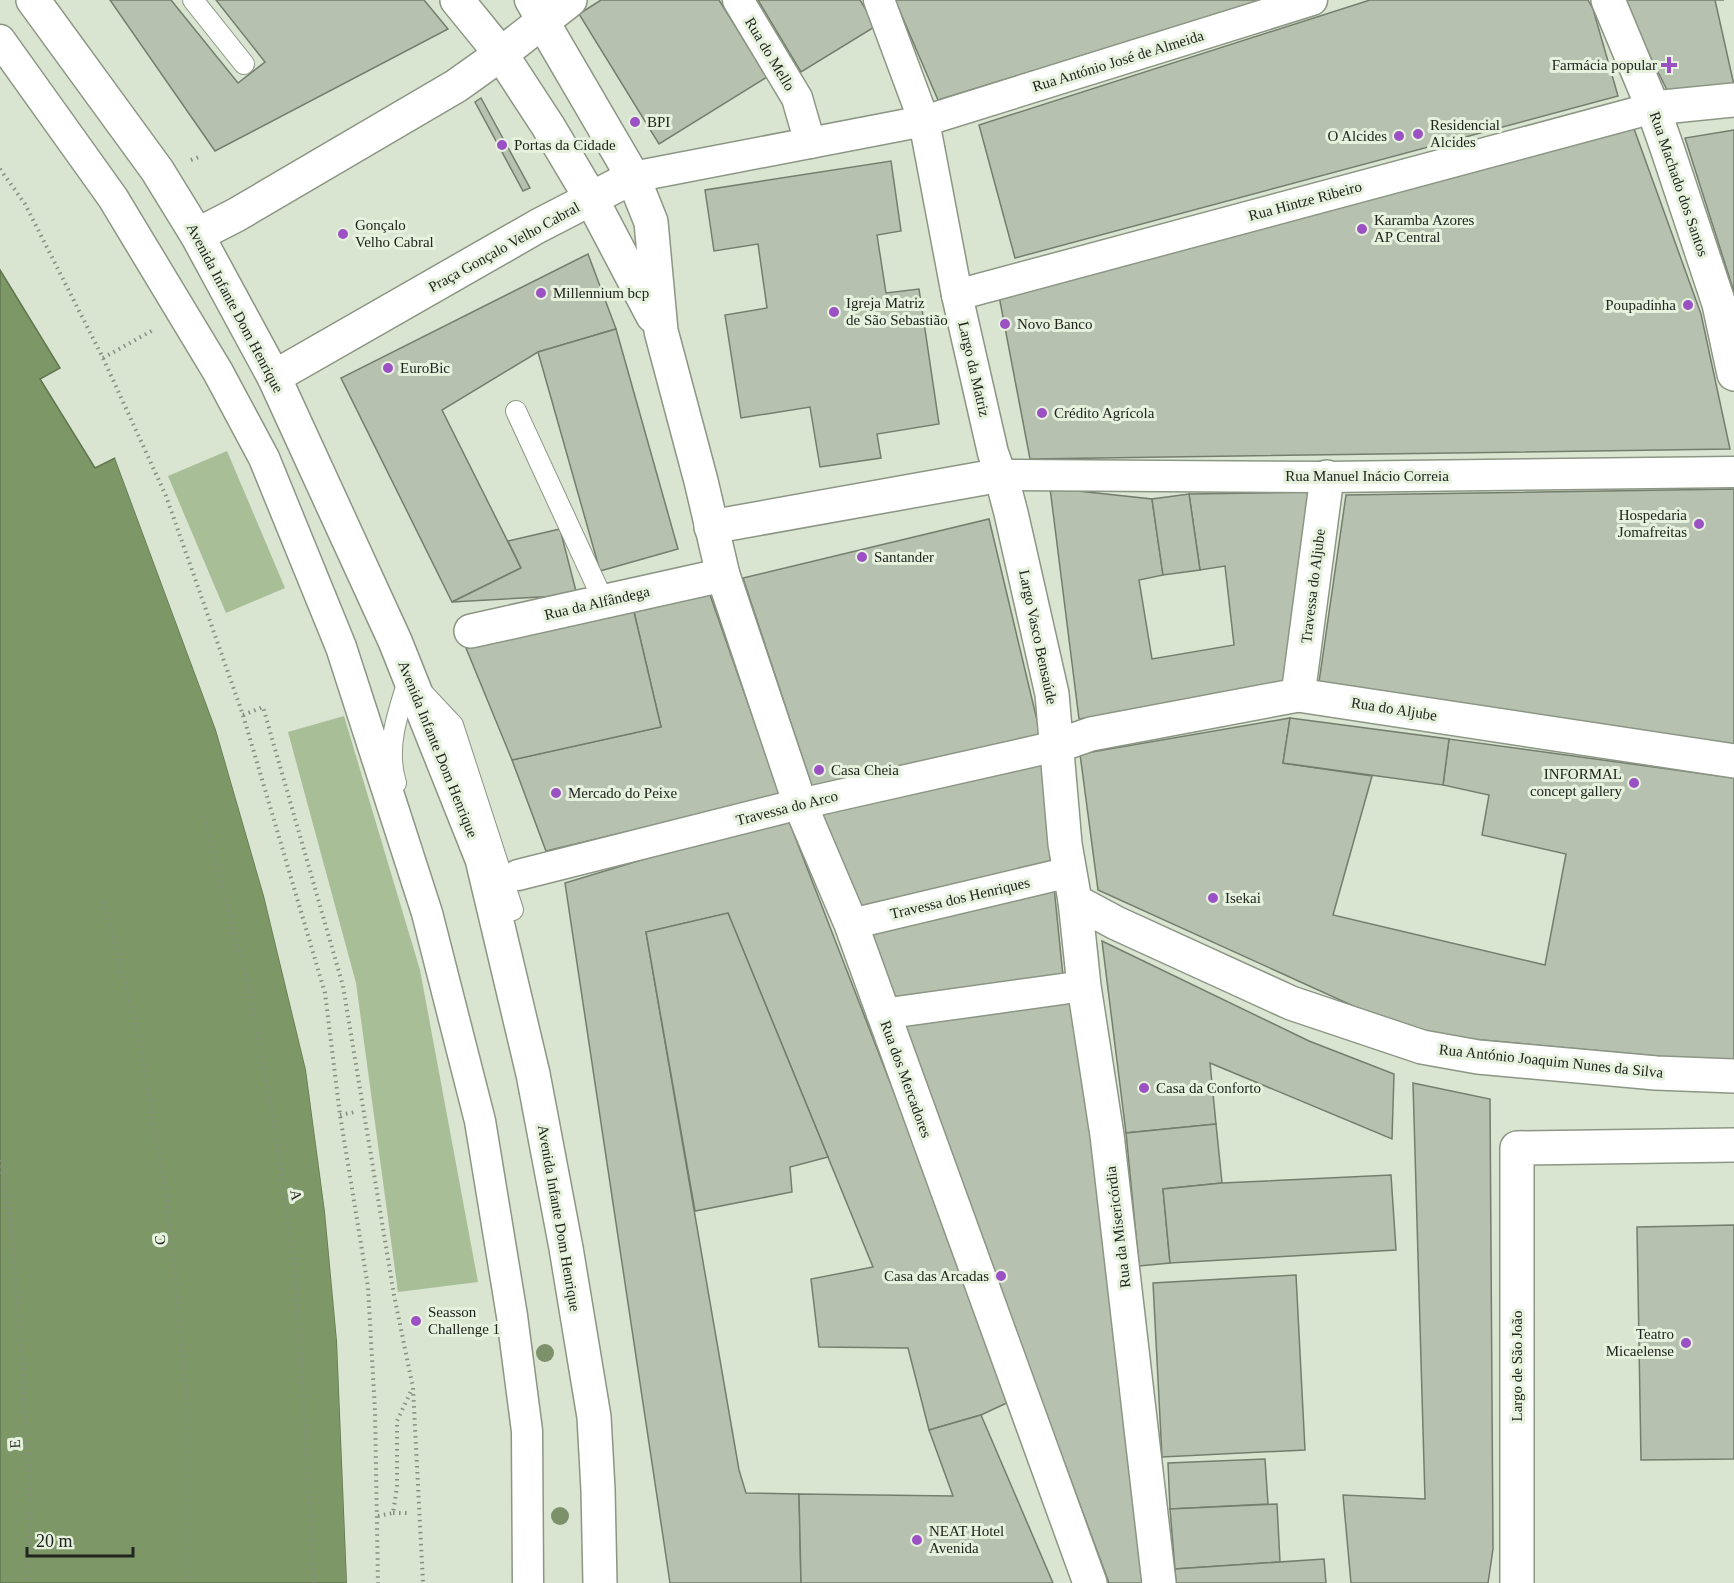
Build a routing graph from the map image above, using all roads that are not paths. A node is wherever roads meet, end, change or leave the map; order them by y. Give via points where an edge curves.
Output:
1 (33, 0) edge
2 (193, 0) edge
3 (456, 0) edge
4 (570, 0) edge
5 (738, 0) edge
6 (879, 0) edge
7 (1312, 0) edge
8 (1608, 0) edge
9 (536, 10) edge
10 (0, 40) edge
11 (501, 54) junction
12 (244, 64) dead end
13 (1734, 100) edge
14 (1653, 108) junction
15 (924, 121) junction
16 (810, 143) junction
17 (633, 177) junction
18 (592, 200) junction
19 (197, 235) junction
20 (957, 295) junction
21 (1726, 303) edge
22 (661, 331) junction
23 (1734, 374) edge
24 (274, 377) junction
25 (516, 411) dead end
26 (1734, 472) edge
27 (1001, 475) junction
28 (1327, 477) junction
29 (711, 527) junction
30 (723, 575) junction
31 (604, 602) junction
32 (471, 631) dead end
33 (409, 678) junction
34 (1298, 695) junction
35 (1057, 746) junction
36 (1734, 761) edge
37 (800, 804) junction
38 (518, 874) dead end
39 (1072, 887) junction
40 (513, 910) dead end
41 (851, 924) junction
42 (447, 949) dead end
43 (1084, 986) junction
44 (882, 1014) junction
45 (1734, 1076) edge
46 (1734, 1145) edge
47 (528, 1583) edge
48 (600, 1583) edge
49 (1090, 1583) edge
50 (1159, 1583) edge
51 (1517, 1583) edge

1 - 19 street, Avenida Infante Dom Henrique via 157,170
2 - 12 lane
3 - 11 street, Praça Gonçalo Velho Cabral
4 - 9 street
5 - 16 street, Rua do Mello via 798,98
6 - 15 street, Largo da Matriz
7 - 15 street, Rua António José de Almeida
8 - 14 street, Rua Machado dos Santos
9 - 11 street
9 - 17 street
10 - 47 street via 112,198 218,372 264,458 344,658 427,913 480,1121 527,1431
11 - 18 street, Praça Gonçalo Velho Cabral
11 - 19 street via 446,92
13 - 14 street
14 - 20 street, Rua Hintze Ribeiro
14 - 21 street, Rua Machado dos Santos
15 - 16 street
15 - 20 street, Largo da Matriz
16 - 17 street
17 - 18 street
17 - 22 street via 651,222
18 - 22 street
18 - 24 street, Praça Gonçalo Velho Cabral via 538,226
19 - 24 street, Avenida Infante Dom Henrique
20 - 27 street, Largo da Matriz
21 - 23 street, Rua Machado dos Santos
22 - 29 street
24 - 33 street, Avenida Infante Dom Henrique
25 - 31 lane
26 - 28 street, Rua Manuel Inácio Correia
27 - 28 street, Rua Manuel Inácio Correia
27 - 29 street
27 - 35 street, Largo Vasco Bensaúde via 1052,694
28 - 34 street, Travessa do Aljube
29 - 30 street
30 - 31 street, Rua da Alfândega
30 - 37 street, Rua dos Mercadores
31 - 32 street, Rua da Alfândega
33 - 40 lane via 453,725
33 - 42 lane via 394,721 392,768
33 - 48 street, Avenida Infante Dom Henrique via 482,859 533,1074 594,1417
34 - 35 street, Rua do Aljube via 1091,734
34 - 36 street, Rua do Aljube
35 - 37 street, Travessa do Arco
35 - 39 street, Largo Vasco Bensaúde
37 - 38 street, Travessa do Arco
37 - 41 street, Rua dos Mercadores
39 - 41 street, Travessa dos Henriques
39 - 43 street, Rua da Misericórdia
39 - 45 street, Rua António Joaquim Nunes da Silva via 1116,923 1291,1003 1422,1047 1502,1059
41 - 44 street, Rua dos Mercadores
43 - 44 street
43 - 50 street, Rua da Misericórdia via 1107,1136
44 - 49 street, Rua dos Mercadores
46 - 51 street, Largo de São João via 1517,1148

